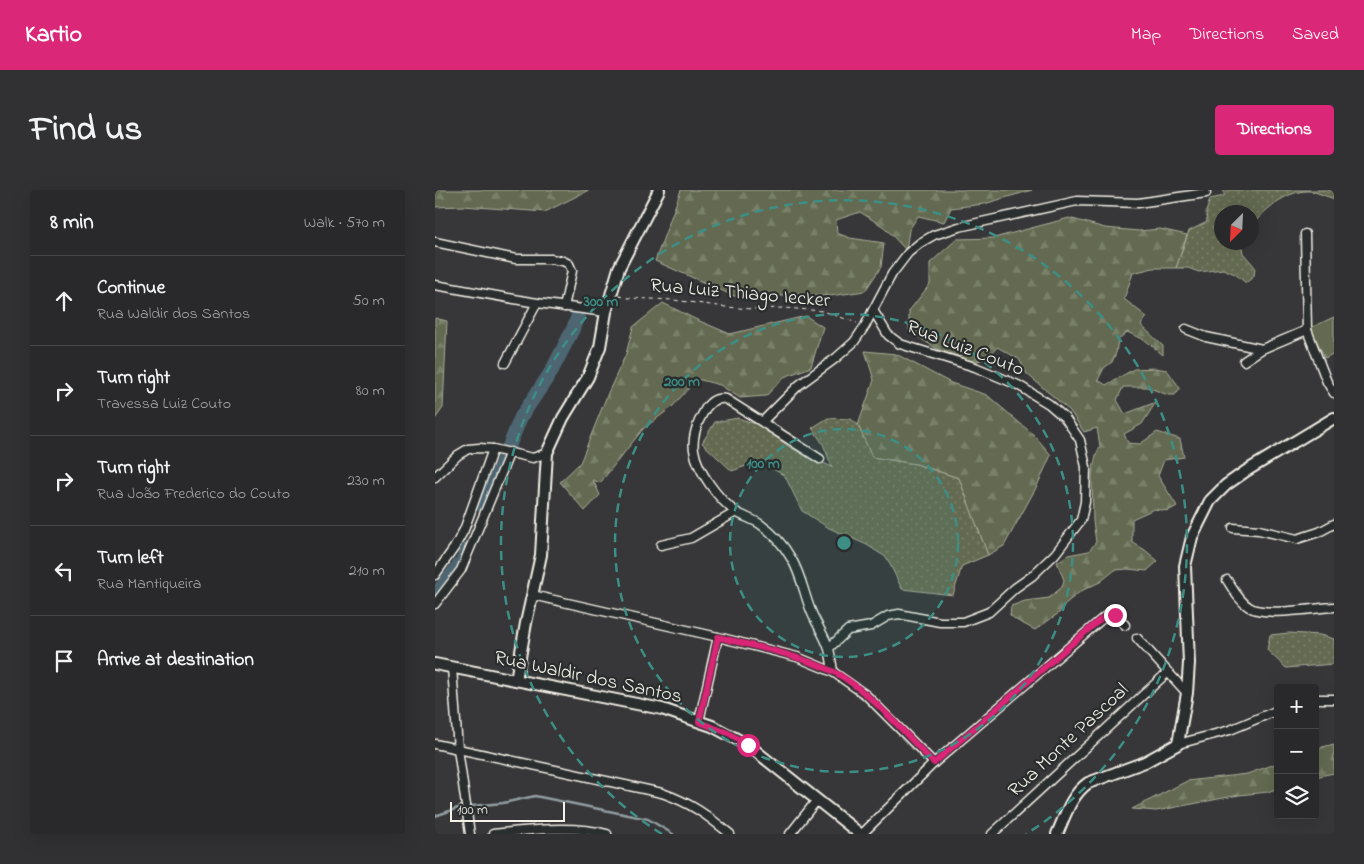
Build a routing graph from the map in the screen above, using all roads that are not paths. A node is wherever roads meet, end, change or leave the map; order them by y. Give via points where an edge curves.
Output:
1 (659, 190) edge
2 (1206, 193) dead end
3 (1305, 234) dead end
4 (435, 242) edge
5 (435, 285) edge
6 (537, 303) junction
7 (564, 307) junction
8 (873, 310) junction
9 (606, 312) junction
10 (1186, 329) dead end
11 (1307, 330) junction
12 (1262, 348) junction
13 (1244, 361) dead end
14 (505, 363) dead end
15 (1334, 393) edge
16 (1334, 418) edge
17 (763, 422) junction
18 (493, 450) junction
19 (510, 452) junction
20 (547, 453) junction
21 (820, 459) dead end
22 (435, 478) edge
23 (736, 512) junction
24 (1334, 524) edge
25 (1233, 528) dead end
26 (661, 545) dead end
27 (435, 575) edge
28 (1227, 580) dead end
29 (532, 595) junction
30 (435, 604) edge
31 (1334, 607) edge
32 (1125, 625) dead end
33 (718, 637) junction
34 (1137, 638) dead end
35 (829, 648) junction
36 (435, 664) edge
37 (451, 668) junction
38 (833, 672) junction
39 (1167, 672) junction
40 (516, 680) junction
41 (1187, 693) junction
42 (1319, 699) edge
43 (1334, 699) edge
44 (1274, 712) edge
45 (699, 722) junction
46 (435, 744) edge
47 (1178, 744) junction
48 (458, 749) junction
49 (934, 763) junction
50 (817, 800) junction
51 (470, 834) edge
52 (493, 834) edge
53 (607, 834) edge
54 (730, 834) edge
55 (790, 834) edge
56 (861, 834) edge
57 (992, 834) edge
58 (1057, 834) edge

1 - 9 street via 619,268
2 - 8 street via 1138,203 1077,201 959,226 934,235 909,253 892,274
3 - 11 street
4 - 7 street via 516,259 551,258 569,264 572,271
5 - 6 street
6 - 7 street
6 - 14 street
7 - 9 street
8 - 17 street via 854,342 799,385
8 - 35 street, Rua Luiz Couto via 888,335 900,344 1018,385 1065,418 1081,440 1086,467 1085,502 1081,520 1055,554 989,612 963,622 940,622 899,614 888,616 871,626 848,630
9 - 20 street via 600,347
10 - 12 street
11 - 12 street
11 - 15 street
12 - 13 street
16 - 41 street via 1245,471 1210,502 1192,537 1185,566 1189,654
17 - 21 street
17 - 23 street via 720,398 712,401 695,433 694,450 700,468 717,494
18 - 19 street
18 - 22 street via 468,450 458,455
18 - 27 street via 464,530
19 - 20 street via 533,458
19 - 30 street via 461,570
20 - 29 street via 541,555
23 - 26 street via 691,538
23 - 35 street via 771,532 782,543
24 - 25 street via 1297,539
28 - 31 street via 1239,598 1260,612
29 - 33 street
29 - 40 street
32 - 49 street via 1109,613
33 - 38 street via 797,657
33 - 45 street
34 - 39 street
35 - 38 street
36 - 37 street, Rua Waldir dos Santos
37 - 40 street, Rua Waldir dos Santos
37 - 48 street
38 - 49 street via 866,695
39 - 41 street
39 - 57 street, Rua Monte Pascoal
40 - 45 street, Rua Waldir dos Santos via 662,709
41 - 47 street
42 - 43 street
44 - 47 street via 1230,730
45 - 50 street, Rua Waldir dos Santos via 748,745
46 - 48 street
47 - 58 street via 1145,762 1088,783 1074,797
48 - 51 street
48 - 54 street via 671,796 696,807
49 - 56 street
50 - 55 street
50 - 56 street, Rua Waldir dos Santos
52 - 53 street via 545,830

